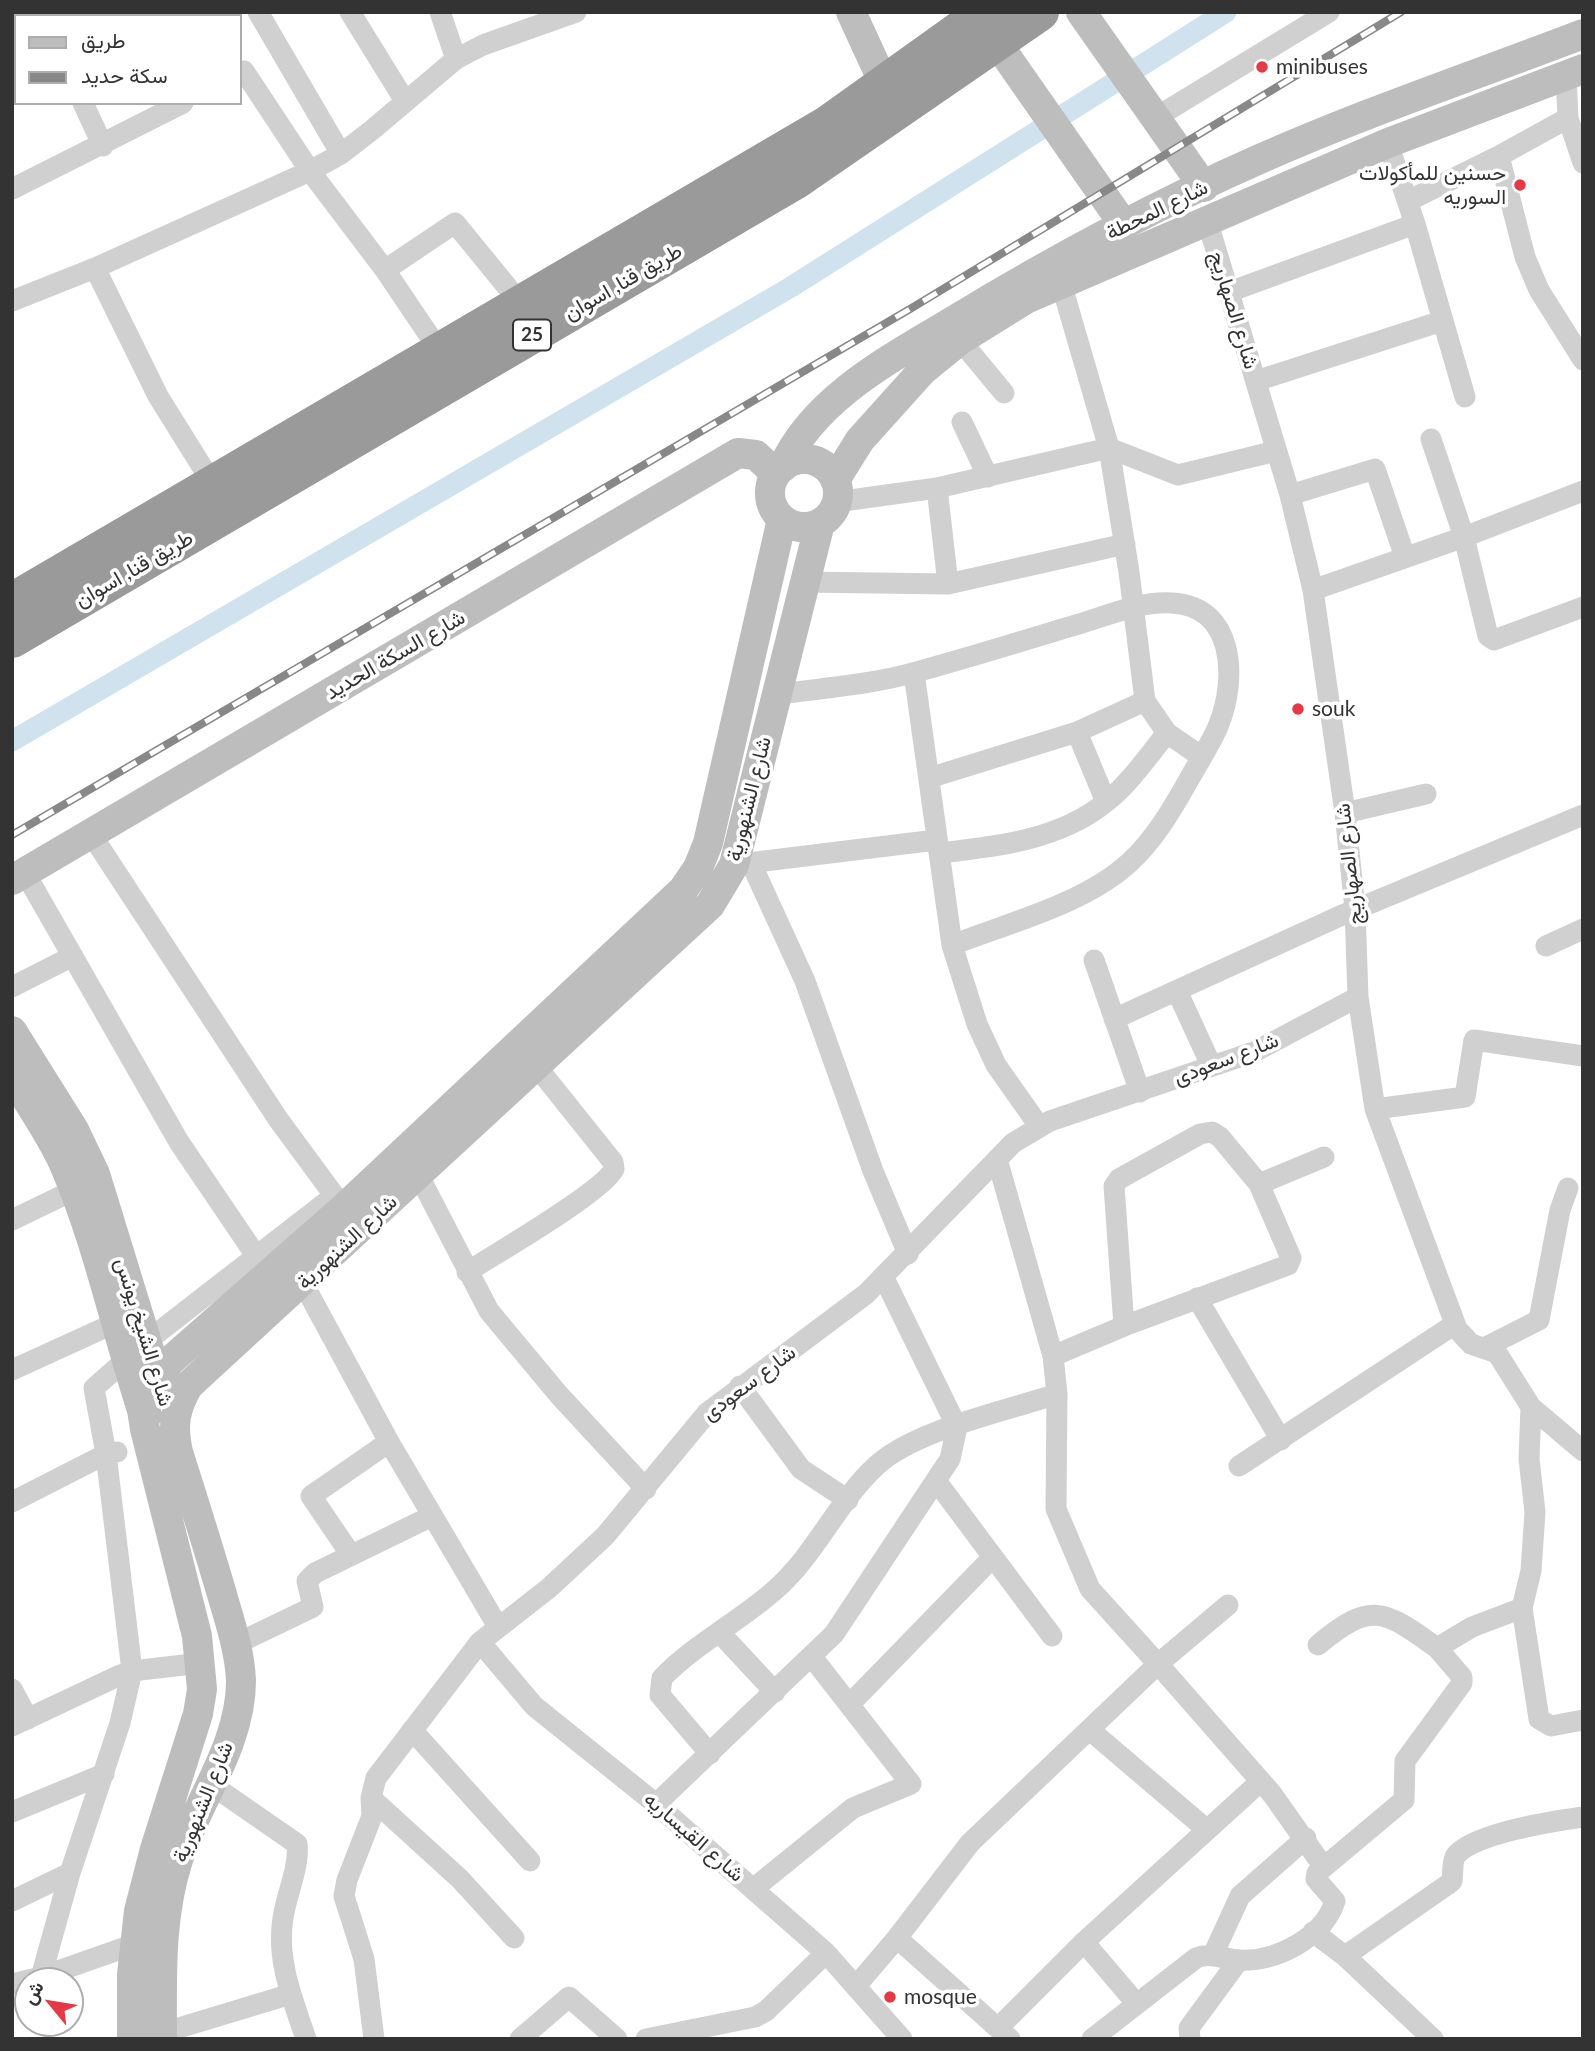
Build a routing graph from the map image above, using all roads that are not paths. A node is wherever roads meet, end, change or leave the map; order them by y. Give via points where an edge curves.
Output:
1 (258, 12) edge
2 (350, 12) edge
3 (440, 12) edge
4 (576, 12) edge
5 (851, 12) edge
6 (1040, 12) edge
7 (1329, 12) edge
8 (1085, 19) edge
9 (991, 28) edge
10 (1583, 34) edge
11 (456, 59) junction
12 (242, 72) edge
13 (1574, 72) edge
14 (885, 86) junction
15 (405, 101) junction
16 (84, 105) edge
17 (174, 105) edge
18 (1156, 118) junction
19 (1568, 118) junction
20 (1388, 143) junction
21 (103, 146) junction
22 (341, 154) junction
23 (1499, 156) junction
24 (1583, 163) edge
25 (310, 171) junction
26 (1204, 187) junction
27 (12, 189) edge
28 (1408, 201) junction
29 (1206, 219) junction
30 (1415, 224) junction
31 (1124, 225) junction
32 (95, 268) junction
33 (384, 270) junction
34 (1061, 283) junction
35 (1229, 292) junction
36 (12, 301) edge
37 (522, 305) junction
38 (1442, 321) junction
39 (960, 340) junction
40 (441, 353) junction
41 (1583, 360) edge
42 (1256, 381) junction
43 (1004, 393) dead end
44 (1465, 397) dead end
45 (962, 422) dead end
46 (1431, 439) dead end
47 (1109, 448) junction
48 (1276, 451) junction
49 (780, 470) junction
50 (988, 477) junction
51 (214, 486) junction
52 (937, 488) junction
53 (1583, 491) edge
54 (1290, 495) junction
55 (830, 502) junction
56 (782, 519) junction
57 (1464, 537) junction
58 (1125, 544) junction
59 (1405, 557) junction
60 (803, 582) junction
61 (948, 584) junction
62 (1312, 590) junction
63 (12, 602) edge
64 (1134, 607) junction
65 (1583, 607) edge
66 (12, 639) edge
67 (914, 673) junction
68 (774, 695) junction
69 (1145, 701) junction
70 (1077, 732) junction
71 (1167, 733) junction
72 (1202, 757) junction
73 (929, 778) junction
74 (1426, 794) dead end
75 (1106, 802) junction
76 (1345, 813) junction
77 (1583, 815) edge
78 (91, 834) junction
79 (937, 847) junction
80 (742, 864) junction
81 (18, 876) edge
82 (1356, 909) junction
83 (1583, 929) edge
84 (952, 945) junction
85 (1546, 946) dead end
86 (73, 956) junction
87 (1094, 960) dead end
88 (12, 987) edge
89 (1177, 991) junction
90 (1358, 997) junction
91 (1114, 1019) junction
92 (12, 1031) edge
93 (1583, 1056) edge
94 (1211, 1065) junction
95 (537, 1067) junction
96 (12, 1076) edge
97 (1140, 1092) junction
98 (1375, 1109) junction
99 (1039, 1126) junction
100 (1324, 1157) dead end
101 (997, 1159) junction
102 (419, 1175) junction
103 (1259, 1184) junction
104 (1568, 1188) dead end
105 (74, 1190) junction
106 (339, 1202) junction
107 (12, 1220) edge
108 (908, 1254) junction
109 (263, 1267) junction
110 (467, 1272) junction
111 (884, 1278) junction
112 (303, 1283) junction
113 (1198, 1298) junction
114 (114, 1323) junction
115 (1455, 1324) junction
116 (1124, 1326) junction
117 (1485, 1348) junction
118 (136, 1350) junction
119 (1053, 1356) junction
120 (12, 1370) edge
121 (157, 1376) junction
122 (740, 1386) junction
123 (1057, 1394) junction
124 (1531, 1407) junction
125 (142, 1410) junction
126 (957, 1427) junction
127 (173, 1429) junction
128 (1281, 1440) junction
129 (390, 1442) junction
130 (1583, 1451) edge
131 (113, 1452) junction
132 (1239, 1466) dead end
133 (937, 1482) junction
134 (646, 1489) junction
135 (848, 1500) junction
136 (12, 1502) edge
137 (432, 1516) junction
138 (351, 1555) junction
139 (992, 1558) junction
140 (1228, 1605) dead end
141 (1522, 1608) junction
142 (497, 1626) junction
143 (720, 1633) junction
144 (1052, 1636) dead end
145 (480, 1642) junction
146 (236, 1644) junction
147 (1318, 1645) dead end
148 (1437, 1648) junction
149 (812, 1657) junction
150 (201, 1663) junction
151 (1158, 1664) junction
152 (132, 1671) junction
153 (12, 1689) edge
154 (775, 1692) junction
155 (849, 1705) junction
156 (1583, 1720) edge
157 (20, 1723) edge
158 (412, 1730) junction
159 (1091, 1731) junction
160 (710, 1754) junction
161 (104, 1774) junction
162 (1261, 1781) junction
163 (209, 1783) junction
164 (371, 1798) junction
165 (656, 1804) junction
166 (12, 1812) edge
167 (1583, 1817) edge
168 (1206, 1829) junction
169 (1306, 1838) junction
170 (530, 1861) dead end
171 (1323, 1866) junction
172 (70, 1873) junction
173 (753, 1889) junction
174 (12, 1901) edge
175 (1313, 1931) junction
176 (514, 1938) dead end
177 (897, 1938) junction
178 (1084, 1942) junction
179 (135, 1944) junction
180 (825, 1953) junction
181 (1213, 1955) junction
182 (1345, 1956) junction
183 (1239, 1960) junction
184 (44, 1967) edge
185 (69, 1967) edge
186 (856, 1986) junction
187 (291, 1994) junction
188 (1136, 2003) junction
189 (1004, 2033) edge
190 (889, 2034) edge
191 (162, 2036) edge
192 (132, 2039) edge
193 (306, 2039) edge
194 (374, 2039) edge
195 (520, 2039) edge
196 (617, 2039) edge
197 (646, 2039) edge
198 (1092, 2039) edge
199 (1190, 2039) edge
200 (1433, 2039) edge

1 - 22 street
2 - 15 street
3 - 11 street
4 - 11 street
5 - 14 street
6 - 9 highway, طريق قنا, اسوان / 25
7 - 18 street
8 - 18 street
9 - 14 highway, طريق قنا, اسوان / 25
9 - 31 street via 1019,78
9 - 66 highway, طريق قنا, اسوان / 25 via 796,180
10 - 26 street, شارع المحطة via 1318,134
11 - 15 street
12 - 25 street
13 - 19 street
13 - 20 street, شارع المحطة
14 - 37 highway, طريق قنا, اسوان / 25
15 - 22 street
16 - 21 street
17 - 21 street
18 - 26 street
19 - 23 street
19 - 24 street
20 - 28 street
20 - 29 street, شارع المحطة
21 - 27 street
22 - 25 street
23 - 28 street
23 - 41 street via 1525,257 1539,290
25 - 32 street
25 - 33 street
26 - 31 street, شارع المحطة
28 - 30 street
29 - 34 street, شارع المحطة
29 - 35 street, شارع الصهاريج
30 - 35 street
30 - 38 street
31 - 49 street, شارع المحطة via 1021,279 870,375 816,414
32 - 36 street
32 - 51 street via 158,396
33 - 37 street via 455,223
33 - 40 street
34 - 39 street, شارع المحطة
34 - 47 street
35 - 42 street, شارع الصهاريج
37 - 40 highway, طريق قنا, اسوان / 25
38 - 42 street
38 - 44 street
39 - 43 street
39 - 55 street, شارع المحطة via 923,370 860,440
40 - 51 highway, طريق قنا, اسوان / 25
42 - 48 street, شارع الصهاريج
45 - 50 street
46 - 57 street
47 - 48 street via 1178,475
47 - 50 street
47 - 58 street
48 - 54 street, شارع الصهاريج
49 - 55 street via 802,459 813,460 830,471
49 - 56 street via 772,483 771,502
49 - 78 street, شارع السكة الحديد via 756,455 738,453
50 - 52 street
51 - 63 highway, طريق قنا, اسوان / 25
52 - 55 street
52 - 61 street
53 - 57 street
54 - 59 street via 1376,469
54 - 62 street, شارع الصهاريج
55 - 56 street via 804,527
55 - 60 street, شارع الشنهورية
56 - 106 street, شارع الشنهورية via 708,843 698,868 664,908
57 - 59 street
57 - 65 street via 1488,636 1494,640
58 - 61 street
58 - 64 street
59 - 62 street
60 - 61 street
60 - 68 street, شارع الشنهورية
62 - 76 street, شارع الصهاريج
64 - 67 street
64 - 69 street
64 - 72 street via 1175,603 1194,607 1224,635 1230,656 1227,691 1220,723
67 - 68 street
67 - 73 street
68 - 80 street, شارع الشنهورية
69 - 70 street
69 - 71 street
70 - 73 street
70 - 75 street
71 - 72 street
71 - 75 street
72 - 84 street via 1151,839 1109,879
73 - 79 street
74 - 76 street
75 - 79 street via 1071,824 1033,837 994,847
76 - 82 street, شارع الصهاريج
77 - 82 street
78 - 81 street, شارع السكة الحديد
78 - 106 street via 270,1108
79 - 80 street
79 - 84 street
80 - 95 street, شارع الشنهورية via 694,922
80 - 108 street via 805,981
81 - 86 street
82 - 89 street
82 - 90 street, شارع الصهاريج
83 - 85 street
84 - 99 street via 976,1024 996,1065
86 - 88 street
86 - 109 street via 179,1142
87 - 91 street
89 - 91 street
89 - 94 street
90 - 94 street, شارع سعودى via 1254,1052
90 - 98 street, شارع الصهاريج
91 - 97 street
92 - 118 street, شارع الشيخ يونس via 92,1167
93 - 98 street via 1474,1040 1465,1097
94 - 97 street, شارع سعودى
95 - 102 street, شارع الشنهورية
95 - 110 street via 614,1169 571,1205
96 - 105 street, شارع الشيخ يونس via 50,1137
97 - 99 street, شارع سعودى
98 - 115 street, شارع الصهاريج
99 - 101 street, شارع سعودى
100 - 103 street
101 - 108 street, شارع سعودى
101 - 119 street
102 - 110 street
102 - 112 street, شارع الشنهورية
103 - 113 street via 1291,1258 1288,1265
103 - 116 street via 1212,1132 1200,1134 1119,1179 1113,1197
104 - 117 street via 1539,1320
105 - 107 street
105 - 114 street, شارع الشيخ يونس
106 - 109 street, شارع الشنهورية
108 - 111 street, شارع سعودى
109 - 118 street
109 - 121 street, شارع الشنهورية
110 - 134 street via 514,1343
111 - 122 street, شارع سعودى via 829,1324
111 - 126 street
112 - 127 street, شارع الشنهورية via 188,1386 176,1406
112 - 129 street
113 - 116 street
113 - 128 street
114 - 118 street, شارع الشيخ يونس
114 - 120 street
115 - 117 street, شارع الصهاريج via 1463,1338
115 - 128 street
116 - 119 street
117 - 124 street, شارع الصهاريج via 1503,1359
118 - 121 street, شارع الشيخ يونس
118 - 125 street, شارع الشيخ يونس
118 - 131 street via 94,1388
119 - 123 street
121 - 125 street, شارع الشنهورية
121 - 127 street, شارع الشيخ يونس
122 - 134 street, شارع سعودى via 687,1434
122 - 135 street via 801,1469
123 - 126 street
123 - 151 street via 1056,1509 1090,1590
124 - 130 street, شارع الصهاريج
124 - 141 street via 1529,1459 1535,1512 1531,1571
125 - 127 street, شارع الشيخ يونس
125 - 150 street, شارع الشنهورية
126 - 133 street via 955,1446
126 - 135 street via 913,1440 887,1456
127 - 146 street, شارع الشنهورية
128 - 132 street
129 - 137 street
129 - 138 street via 311,1496
131 - 136 street
131 - 152 street
133 - 139 street
133 - 149 street via 850,1615
134 - 142 street, شارع سعودى via 576,1565
135 - 143 street via 777,1588
137 - 138 street
137 - 142 street
138 - 146 street via 307,1578 314,1603 310,1609
139 - 144 street
139 - 155 street
140 - 151 street
141 - 148 street
141 - 156 street via 1539,1719 1551,1726
142 - 145 street, شارع سعودى
143 - 154 street
143 - 160 street via 667,1673 659,1690
145 - 158 street, شارع سعودى
145 - 165 street, شارع القيساريه via 534,1706
146 - 163 street, شارع الشنهورية via 241,1682 236,1717 226,1751
147 - 148 street via 1346,1622 1374,1615 1404,1624
148 - 171 street via 1462,1683 1405,1761 1404,1800
149 - 154 street
149 - 155 street
150 - 152 street
150 - 179 street, شارع الشنهورية via 198,1714 155,1849
151 - 159 street
151 - 162 street
152 - 157 street
152 - 161 street
153 - 157 street
154 - 160 street
155 - 173 street via 911,1784 853,1808
158 - 164 street, شارع سعودى via 381,1769
158 - 170 street
159 - 168 street
159 - 177 street via 970,1843
160 - 165 street
161 - 166 street
161 - 172 street
162 - 168 street
162 - 169 street
163 - 187 street via 297,1844 282,1932 283,1965
163 - 191 street, شارع الشنهورية via 188,1832 167,1905 160,1979
164 - 176 street via 460,1879
164 - 194 street, شارع سعودى via 372,1816 344,1896 364,1959
165 - 173 street, شارع القيساريه
167 - 182 street via 1536,1823 1460,1852 1452,1881
168 - 178 street
169 - 171 street
169 - 181 street via 1240,1896
171 - 175 street via 1316,1879 1333,1897 1334,1905
172 - 174 street
172 - 184 street
173 - 180 street, شارع القيساريه
175 - 182 street
175 - 183 street via 1291,1949
177 - 186 street
177 - 189 street
178 - 188 street
178 - 189 street
179 - 185 street
179 - 192 street, شارع الشنهورية
180 - 186 street, شارع القيساريه
180 - 197 street via 755,2017
181 - 183 street
181 - 188 street via 1196,1958
182 - 200 street
183 - 199 street via 1189,2028
186 - 190 street, شارع القيساريه
187 - 191 street
187 - 193 street
188 - 198 street
195 - 196 street via 569,1997

